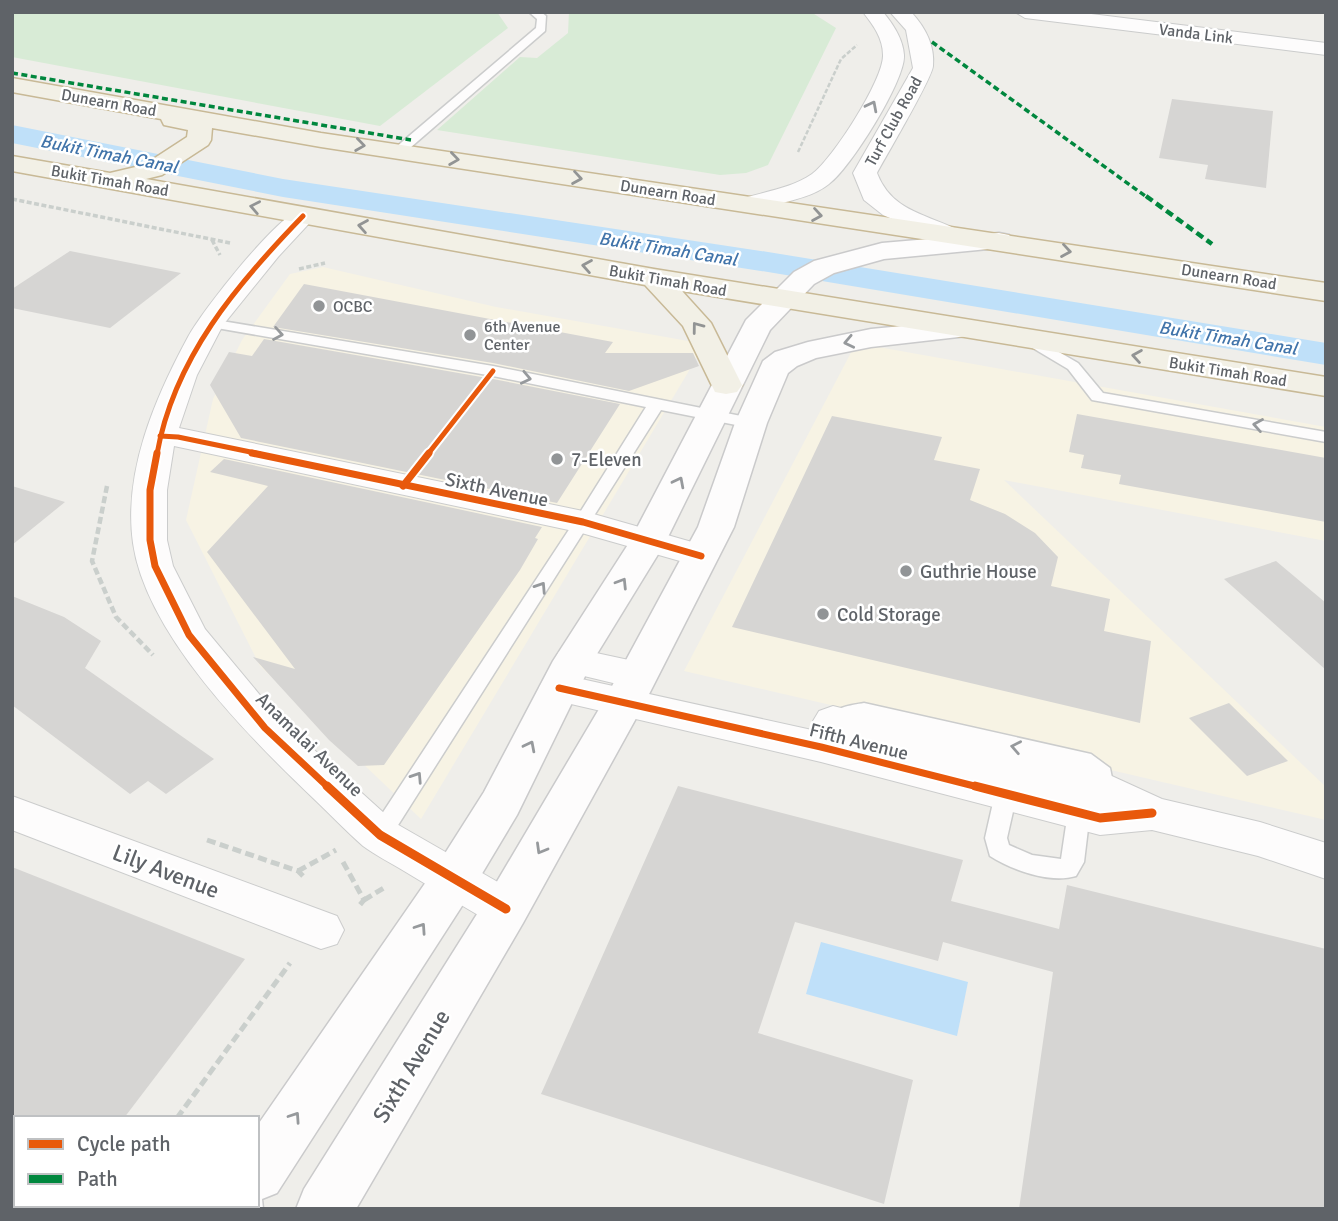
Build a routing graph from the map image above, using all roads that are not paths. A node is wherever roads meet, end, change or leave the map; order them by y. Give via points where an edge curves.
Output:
1 (534, 12) edge
2 (873, 12) edge
3 (900, 12) edge
4 (1025, 12) edge
5 (1326, 49) edge
6 (12, 87) edge
7 (321, 140) junction
8 (398, 151) junction
9 (12, 163) edge
10 (100, 178) junction
11 (207, 198) junction
12 (750, 204) junction
13 (303, 216) junction
14 (945, 233) junction
15 (999, 241) junction
16 (654, 278) junction
17 (1326, 292) edge
18 (781, 299) junction
19 (211, 323) junction
20 (965, 329) junction
21 (1026, 338) junction
22 (1326, 387) edge
23 (719, 400) junction
24 (656, 405) junction
25 (751, 423) junction
26 (160, 436) junction
27 (1326, 436) edge
28 (583, 522) junction
29 (647, 542) junction
30 (701, 556) junction
31 (566, 675) junction
32 (631, 688) junction
33 (827, 734) junction
34 (1088, 787) junction
35 (1006, 794) junction
36 (12, 812) edge
37 (380, 835) junction
38 (1326, 861) edge
39 (454, 879) junction
40 (506, 909) junction
41 (320, 930) dead end
42 (259, 1171) edge
43 (324, 1209) edge

1 - 8 lane via 542,18 541,29
12 -> 2 street, Turf Club Road via 821,179 843,153 869,112 894,57 886,28
3 - 14 street, Turf Club Road via 915,28 923,68 865,173 873,195 892,210
4 - 5 street, Vanda Link
6 - 7 highway, Dunearn Road
6 - 10 highway via 200,125 199,140 153,170 121,180
7 -> 8 highway, Dunearn Road
7 - 11 highway via 265,138 221,149 180,175 185,188
8 -> 12 highway, Dunearn Road
9 - 10 highway, Bukit Timah Road
10 - 11 highway, Bukit Timah Road
13 -> 11 highway, Bukit Timah Road
12 -> 14 highway, Dunearn Road
16 -> 13 highway, Bukit Timah Road
13 - 19 street, Anamalai Avenue
14 - 15 highway, Dunearn Road
15 -> 17 highway, Dunearn Road
15 - 18 main road via 882,251 824,267
16 - 18 highway, Bukit Timah Road
23 -> 16 highway via 696,324
18 - 20 highway, Bukit Timah Road
18 - 23 main road via 757,326
19 -> 24 lane via 493,371
19 - 26 street, Anamalai Avenue via 182,375
20 - 21 highway, Bukit Timah Road
20 -> 25 main road, Sixth Avenue via 871,338 786,359 774,368
22 -> 21 highway, Bukit Timah Road
27 -> 21 lane via 1098,397 1073,366
23 - 24 lane
23 - 25 lane
29 -> 23 main road
24 - 28 lane
25 - 30 main road, Sixth Avenue via 716,527
26 - 28 street, Sixth Avenue
26 - 37 street, Anamalai Avenue via 150,490 150,540 156,566 189,635 265,729
28 - 29 street, Sixth Avenue
37 -> 28 lane
29 - 30 street, Sixth Avenue
31 -> 29 main road
30 - 32 main road, Sixth Avenue
31 - 32 street, Fifth Avenue
39 -> 31 main road via 501,803
32 - 33 street, Fifth Avenue
32 -> 40 main road, Sixth Avenue
33 - 34 street, Fifth Avenue
33 - 35 street, Fifth Avenue
34 - 35 street, Fifth Avenue
34 - 35 lane via 1068,869 1006,856 998,850 996,838
34 - 38 street, Fifth Avenue via 1100,818 1152,813 1260,839
36 - 41 street, Lily Avenue
37 - 39 street, Anamalai Avenue
39 - 40 street, Anamalai Avenue
42 -> 39 main road
40 - 43 main road, Sixth Avenue

